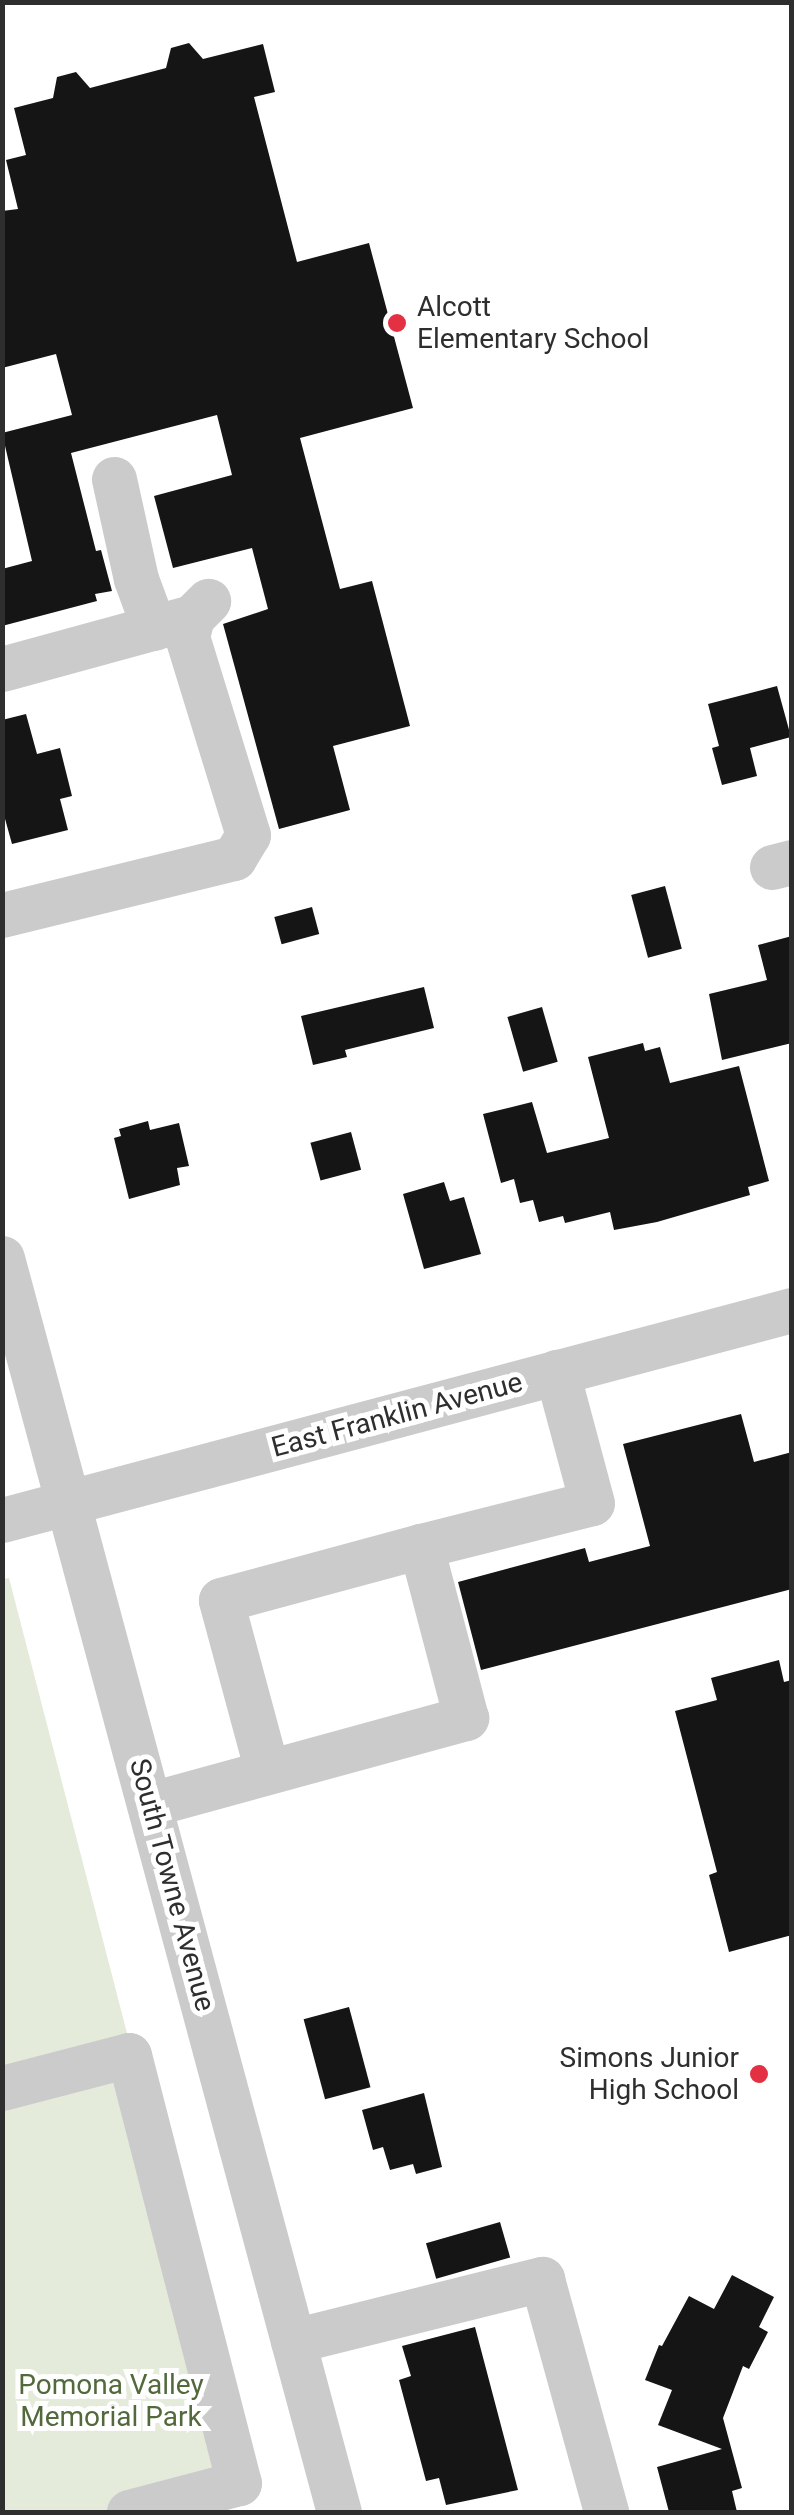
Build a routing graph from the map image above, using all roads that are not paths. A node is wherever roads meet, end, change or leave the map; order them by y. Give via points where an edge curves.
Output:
1 (114, 478) dead end
2 (185, 615) junction
3 (2, 669) edge
4 (2, 915) edge
5 (2, 1258) edge
6 (792, 1310) edge
7 (558, 1372) junction
8 (71, 1501) junction
9 (2, 1520) edge
10 (421, 1546) junction
11 (267, 1771) junction
12 (151, 1804) junction
13 (2, 2088) edge
14 (293, 2341) junction
15 (129, 2512) edge
16 (338, 2512) edge
17 (606, 2512) edge

1 - 2 street via 136,578
2 - 3 street
2 - 4 street via 248,835 234,858
5 - 8 street, South Towne Avenue
6 - 7 street, East Franklin Avenue
7 - 8 street, East Franklin Avenue
7 - 10 street via 592,1503
8 - 9 street, East Franklin Avenue
8 - 12 street, South Towne Avenue
10 - 11 street via 466,1718
10 - 11 street via 221,1600
11 - 12 street
12 - 14 street, South Towne Avenue
13 - 15 street via 129,2055 239,2483
14 - 16 street, South Towne Avenue
14 - 17 street via 542,2278

